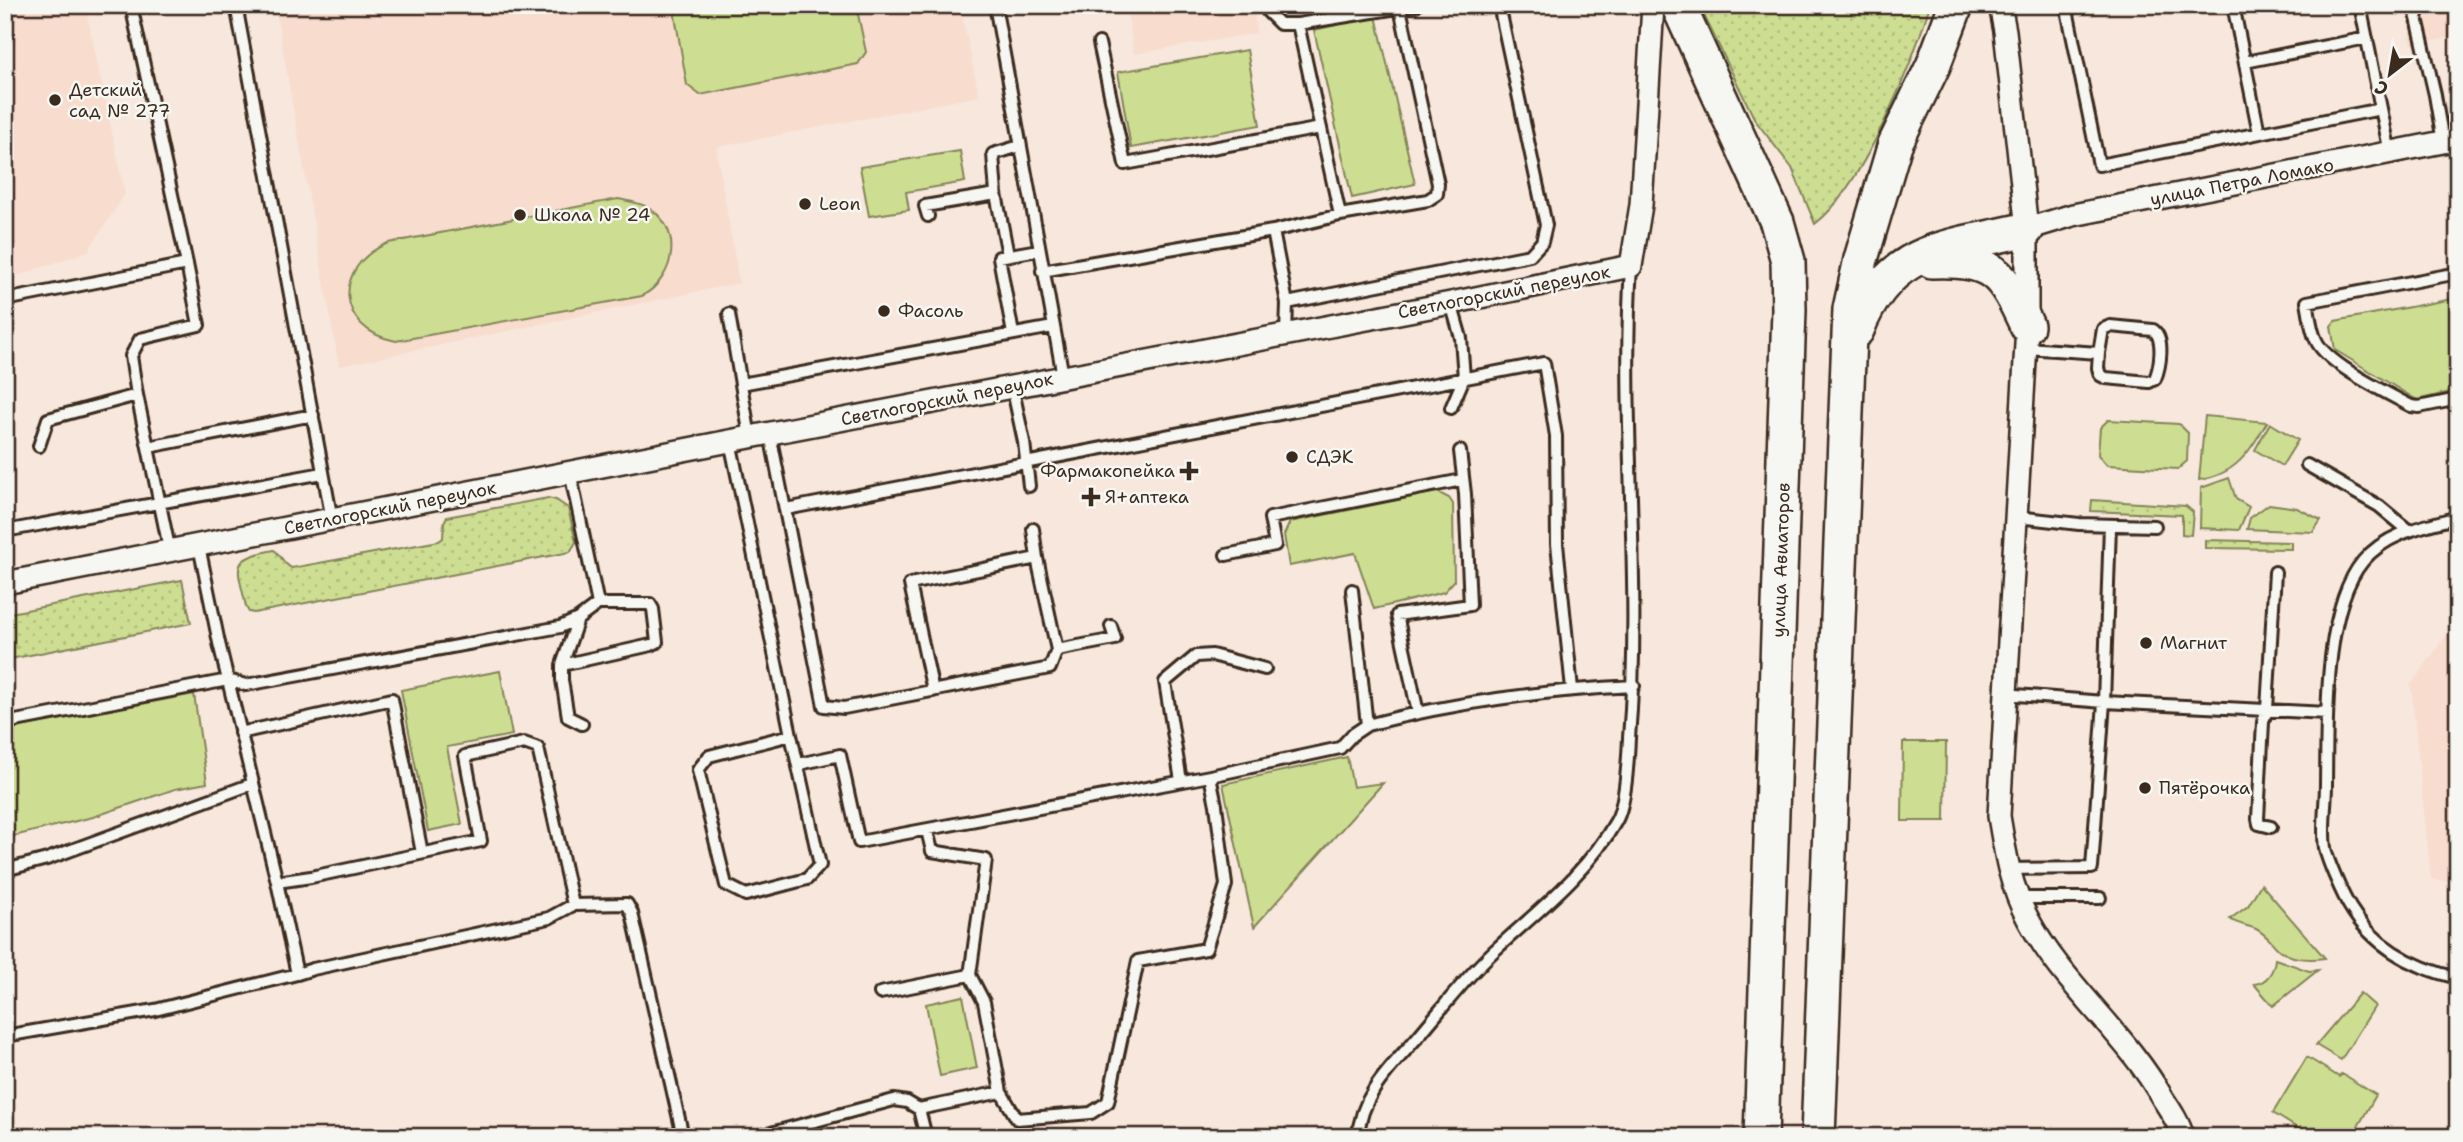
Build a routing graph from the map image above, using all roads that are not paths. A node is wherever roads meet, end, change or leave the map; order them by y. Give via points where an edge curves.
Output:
1 (131, 5) edge
2 (236, 5) edge
3 (995, 5) edge
4 (1267, 5) edge
5 (1416, 5) edge
6 (1499, 5) edge
7 (1653, 5) edge
8 (1678, 5) edge
9 (1956, 5) edge
10 (2000, 5) edge
11 (2066, 5) edge
12 (2233, 5) edge
13 (2360, 5) edge
14 (2414, 5) edge
15 (1400, 8) junction
16 (1298, 24) junction
17 (2367, 38) junction
18 (1099, 43) dead end
19 (2245, 62) junction
20 (2381, 109) junction
21 (1321, 128) junction
22 (2259, 133) junction
23 (2450, 140) edge
24 (1020, 146) junction
25 (2390, 153) junction
26 (996, 194) junction
27 (1340, 215) junction
28 (928, 216) dead end
29 (2027, 229) junction
30 (1272, 231) junction
31 (1038, 250) junction
32 (1007, 256) junction
33 (1912, 262) junction
34 (187, 264) junction
35 (1631, 266) junction
36 (1042, 271) junction
37 (2458, 273) edge
38 (5, 300) edge
39 (1287, 303) junction
40 (1451, 303) junction
41 (729, 314) dead end
42 (1053, 327) junction
43 (1013, 334) junction
44 (1286, 335) junction
45 (2027, 337) junction
46 (1848, 352) junction
47 (2099, 353) junction
48 (1063, 376) junction
49 (1464, 378) junction
50 (741, 384) junction
51 (1012, 386) junction
52 (137, 396) junction
53 (2458, 399) edge
54 (1451, 408) dead end
55 (313, 415) junction
56 (750, 437) junction
57 (39, 446) dead end
58 (148, 447) junction
59 (1460, 451) dead end
60 (1026, 464) junction
61 (2307, 465) dead end
62 (570, 472) junction
63 (323, 473) junction
64 (1462, 480) junction
65 (1029, 486) dead end
66 (161, 501) junction
67 (786, 509) junction
68 (2017, 517) junction
69 (2458, 517) edge
70 (332, 520) junction
71 (2110, 525) junction
72 (2155, 526) dead end
73 (1033, 529) dead end
74 (2409, 530) junction
75 (5, 531) edge
76 (199, 546) junction
77 (170, 552) junction
78 (1226, 555) dead end
79 (1037, 558) junction
80 (2275, 572) dead end
81 (5, 583) edge
82 (1352, 590) dead end
83 (598, 604) junction
84 (578, 619) junction
85 (1111, 626) dead end
86 (1057, 650) junction
87 (562, 665) junction
88 (1265, 669) dead end
89 (228, 680) junction
90 (1633, 686) junction
91 (1572, 689) junction
92 (933, 691) junction
93 (2004, 694) junction
94 (2104, 702) junction
95 (2267, 709) junction
96 (1418, 713) junction
97 (2327, 713) junction
98 (5, 723) edge
99 (582, 724) dead end
100 (1367, 725) junction
101 (240, 733) junction
102 (791, 735) junction
103 (799, 764) junction
104 (1210, 776) junction
105 (1181, 781) junction
106 (252, 784) junction
107 (2271, 827) dead end
108 (927, 830) junction
109 (422, 853) junction
110 (2007, 864) junction
111 (5, 870) edge
112 (277, 882) junction
113 (2017, 898) junction
114 (2100, 898) dead end
115 (573, 905) junction
116 (297, 974) junction
117 (970, 975) junction
118 (2458, 978) edge
119 (880, 993) dead end
120 (5, 1036) edge
121 (1001, 1092) junction
122 (919, 1109) junction
123 (686, 1137) edge
124 (756, 1137) edge
125 (926, 1137) edge
126 (1358, 1137) edge
127 (1760, 1137) edge
128 (1818, 1137) edge
129 (2183, 1137) edge

1 - 34 lane
2 - 55 lane
3 - 24 lane
4 - 16 lane via 1280,24
5 - 15 lane
6 - 39 lane via 1546,225 1542,242 1530,255
7 - 35 street, Светлогорский переулок via 1641,205
8 - 127 main road, улица Авиаторов via 1777,222 1787,261 1789,310
9 - 46 main road via 1895,144 1861,259 1850,309
10 - 29 street
11 - 22 lane via 2099,166
12 - 19 lane
13 - 17 lane
14 - 23 lane
15 - 16 lane
15 - 27 lane via 1437,194 1428,200
16 - 21 lane
17 - 19 lane
17 - 20 lane
18 - 21 lane via 1125,164
19 - 22 lane
20 - 22 lane
20 - 25 lane
21 - 27 lane
23 - 25 street, улица Петра Ломако
24 - 26 lane via 993,154
24 - 31 lane
25 - 29 street, улица Петра Ломако via 2073,215
26 - 28 lane via 925,206
26 - 32 lane
27 - 30 lane
29 - 33 main road via 1937,249
29 - 45 street
30 - 36 lane
30 - 39 lane
31 - 32 lane
31 - 36 lane
32 - 43 lane via 999,257
33 - 45 main road via 1964,260 1998,276 2011,291
33 - 46 main road via 1896,270 1873,295
34 - 38 lane
34 - 52 lane via 199,325 140,339 131,356
35 - 40 street, Светлогорский переулок
35 - 90 lane
36 - 42 lane
37 - 53 lane via 2307,302 2322,351 2358,377 2412,406
39 - 44 lane
40 - 44 street, Светлогорский переулок
40 - 49 lane via 1461,338
41 - 50 lane
42 - 43 lane
42 - 48 lane
43 - 50 lane
44 - 48 street, Светлогорский переулок
45 - 47 lane
45 - 68 street
46 - 128 main road
47 - 47 lane via 2103,329 2110,326 2159,334 2158,373 2148,382 2100,375
48 - 51 street, Светлогорский переулок
49 - 54 lane
49 - 60 lane
49 - 91 lane via 1544,363 1556,436 1557,544
50 - 56 lane
51 - 56 street, Светлогорский переулок
51 - 60 lane
52 - 57 lane via 48,419
52 - 58 lane
55 - 58 lane
55 - 63 lane
56 - 62 street, Светлогорский переулок
56 - 67 lane
56 - 102 lane
58 - 66 lane
59 - 64 lane
60 - 65 lane
60 - 67 lane
61 - 74 lane via 2379,506
62 - 70 street, Светлогорский переулок
62 - 83 lane
63 - 66 lane
63 - 70 lane
64 - 78 lane via 1270,518 1275,545
64 - 96 lane via 1470,605 1397,615
66 - 75 lane
66 - 77 lane
67 - 92 lane via 824,706 844,708
68 - 71 lane
68 - 93 street
69 - 74 lane
70 - 76 street, Светлогорский переулок
71 - 72 lane
71 - 94 lane
73 - 79 lane
74 - 97 lane via 2363,561 2344,592 2334,629
76 - 77 street, Светлогорский переулок
76 - 89 lane
77 - 81 street, Светлогорский переулок
79 - 86 lane
79 - 92 lane via 910,583
80 - 95 lane
82 - 100 lane
83 - 84 lane
83 - 87 lane via 650,604 657,642
84 - 87 lane
84 - 89 lane via 560,627 246,685
85 - 86 lane via 1115,639
86 - 92 lane via 1050,668
87 - 99 lane via 568,717
88 - 105 lane via 1212,655 1196,656 1166,682
89 - 98 lane
89 - 101 lane
90 - 91 lane
90 - 126 lane via 1618,819 1576,877 1491,954 1376,1084 1359,1118
91 - 96 lane
93 - 94 lane
93 - 110 street via 1999,816
94 - 95 lane
94 - 110 lane via 2092,869
95 - 97 lane
95 - 107 lane via 2258,819 2259,824
96 - 100 lane
97 - 118 lane via 2325,849 2348,905 2364,929 2394,954
100 - 104 lane via 1340,748
101 - 106 lane
101 - 109 lane via 392,699
102 - 103 lane
102 - 103 lane via 709,756 698,770 726,886 746,895 807,879 820,865
103 - 108 lane via 840,755 859,842
104 - 105 lane
104 - 121 lane via 1226,885 1206,949 1138,961 1108,1102 1091,1112 1017,1119
105 - 108 lane
106 - 111 lane
106 - 112 lane
108 - 117 lane via 932,850 986,860
109 - 112 lane
109 - 115 lane via 481,841 465,756 524,743 538,748
110 - 113 street
112 - 116 lane
113 - 114 lane
113 - 129 street via 2051,954 2151,1076
115 - 116 lane via 549,918
115 - 123 lane via 627,905 632,913
116 - 120 lane via 155,1010
117 - 119 lane
117 - 121 lane via 984,1002
121 - 122 lane
122 - 124 lane via 894,1100
122 - 125 lane

